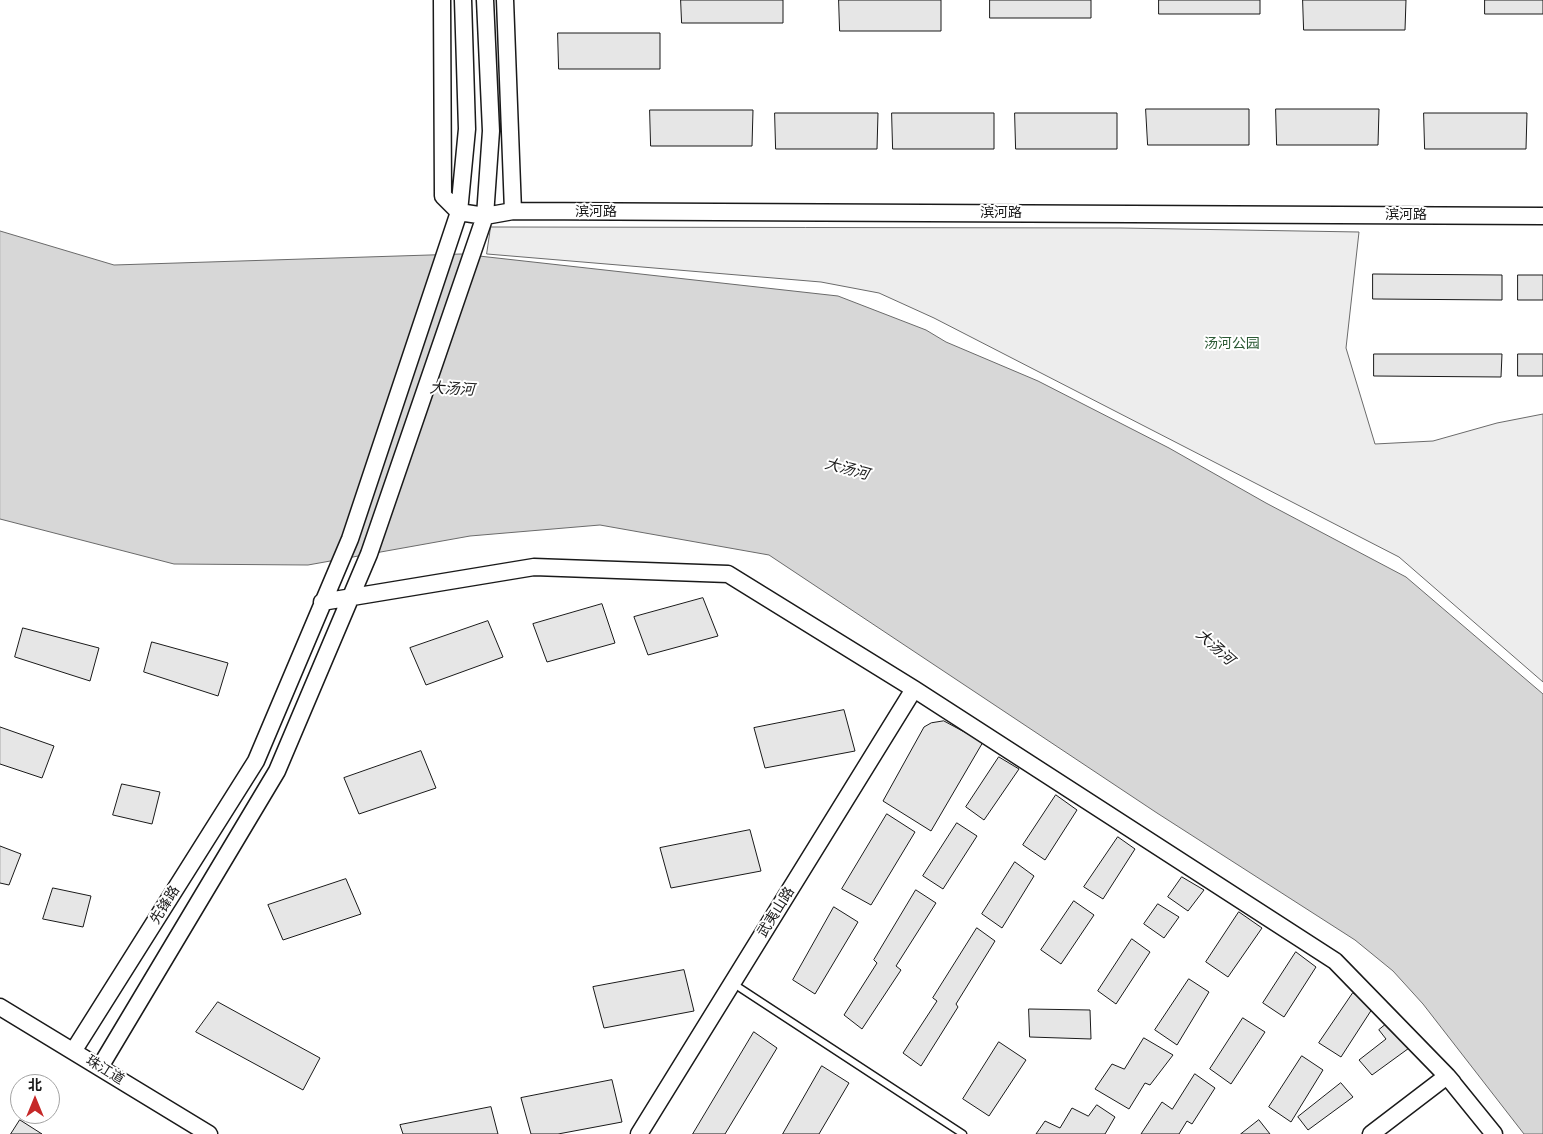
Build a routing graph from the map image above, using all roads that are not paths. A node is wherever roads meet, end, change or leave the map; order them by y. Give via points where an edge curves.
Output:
1 (442, 0) edge
2 (463, 0) edge
3 (486, 0) edge
4 (505, 0) edge
5 (512, 211) junction
6 (459, 212) junction
7 (485, 216) junction
8 (1543, 216) edge
9 (350, 599) junction
10 (322, 602) junction
11 (914, 690) junction
12 (740, 988) dead end
13 (0, 1007) edge
14 (74, 1050) junction
15 (100, 1067) junction
16 (1447, 1076) junction
17 (209, 1134) edge
18 (639, 1134) edge
19 (963, 1134) edge
20 (1371, 1134) edge
21 (1494, 1134) edge

1 - 6 street via 443,196
2 - 6 street, 先锋路 via 467,129
3 - 7 street via 491,132
4 - 5 street
5 - 7 street, 滨河路
5 - 8 street, 滨河路
6 - 7 street, 滨河路
6 - 10 street, 先锋路 via 350,539
7 - 9 street via 369,554
9 - 10 street
9 - 11 street via 534,567 728,574
9 - 15 street via 277,772
10 - 14 street, 先锋路 via 256,761
11 - 16 street via 1335,961
11 - 18 street, 武夷山路
12 - 19 lane
13 - 14 street, 珠江道
14 - 15 street, 珠江道
15 - 17 street, 珠江道
16 - 20 street
16 - 21 street

